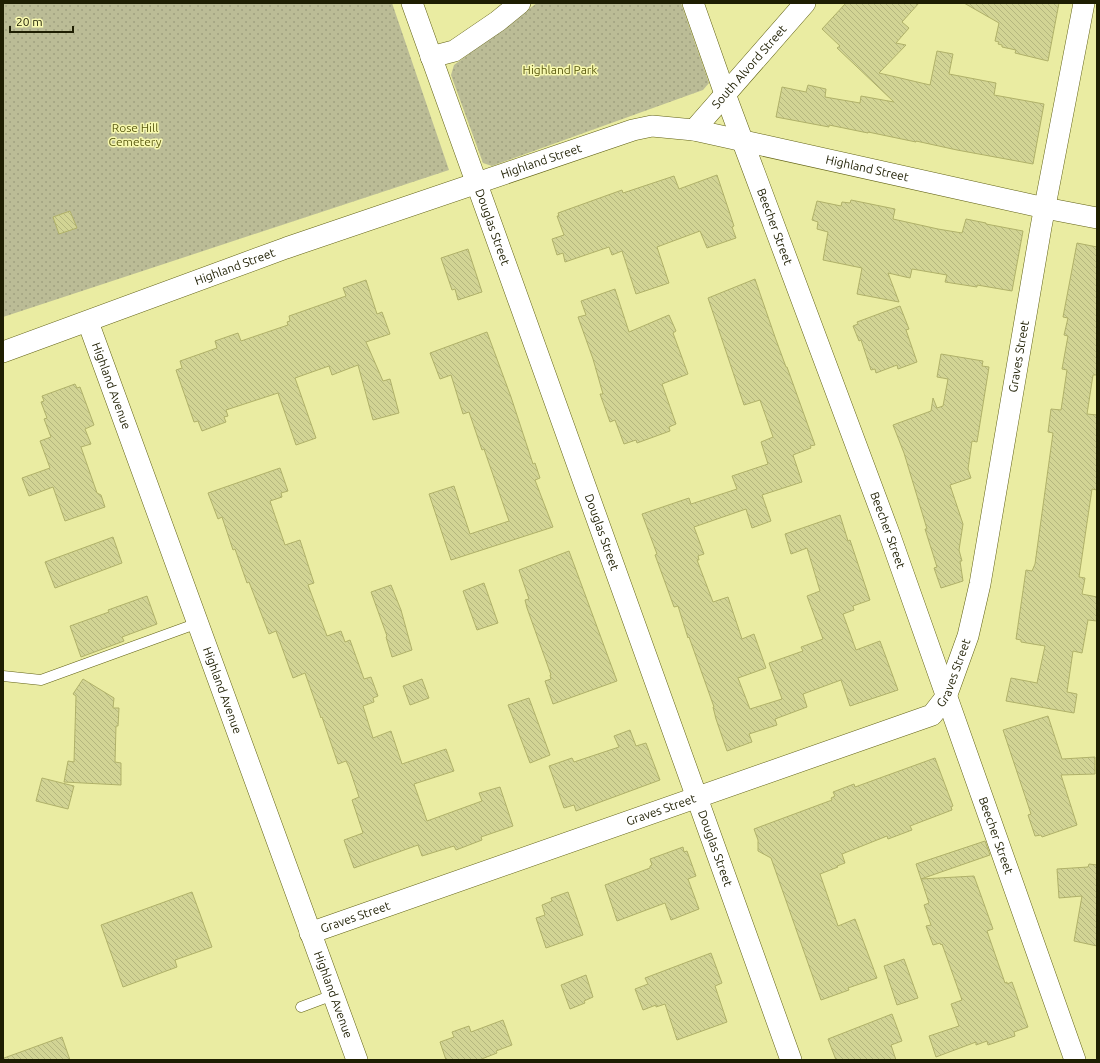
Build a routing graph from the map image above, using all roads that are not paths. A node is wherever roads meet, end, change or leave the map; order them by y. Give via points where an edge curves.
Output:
1 (412, 3) edge
2 (520, 3) edge
3 (693, 3) edge
4 (805, 3) edge
5 (1084, 3) edge
6 (431, 58) junction
7 (725, 94) junction
8 (694, 130) junction
9 (743, 142) junction
10 (476, 184) junction
11 (1045, 208) junction
12 (1097, 218) edge
13 (88, 322) junction
14 (3, 352) edge
15 (198, 623) junction
16 (3, 676) edge
17 (946, 697) junction
18 (696, 797) junction
19 (310, 933) junction
20 (333, 995) junction
21 (301, 1007) dead end
22 (357, 1060) edge
23 (791, 1060) edge
24 (1075, 1060) edge

1 - 6 street, Douglas Street
2 - 6 street via 454,51
3 - 7 street, Beecher Street
4 - 7 street, South Alvord Street
5 - 11 street, Graves Street
6 - 10 street, Douglas Street
7 - 8 street, South Alvord Street
7 - 9 street, Beecher Street
8 - 9 street, Highland Street
8 - 10 street, Highland Street via 652,126 633,130
9 - 11 street, Highland Street
9 - 17 street, Beecher Street via 890,536
10 - 13 street, Highland Street via 286,248
10 - 18 street, Douglas Street
11 - 12 street, Highland Street
11 - 17 street, Graves Street via 980,584 968,636
13 - 14 street, Highland Street
13 - 15 street, Highland Avenue
15 - 16 lane via 41,680
15 - 19 street, Highland Avenue
17 - 18 street, Graves Street via 932,715
17 - 24 street, Beecher Street
18 - 19 street, Graves Street
18 - 23 street, Douglas Street
19 - 20 street, Highland Avenue
20 - 21 lane
20 - 22 street, Highland Avenue

